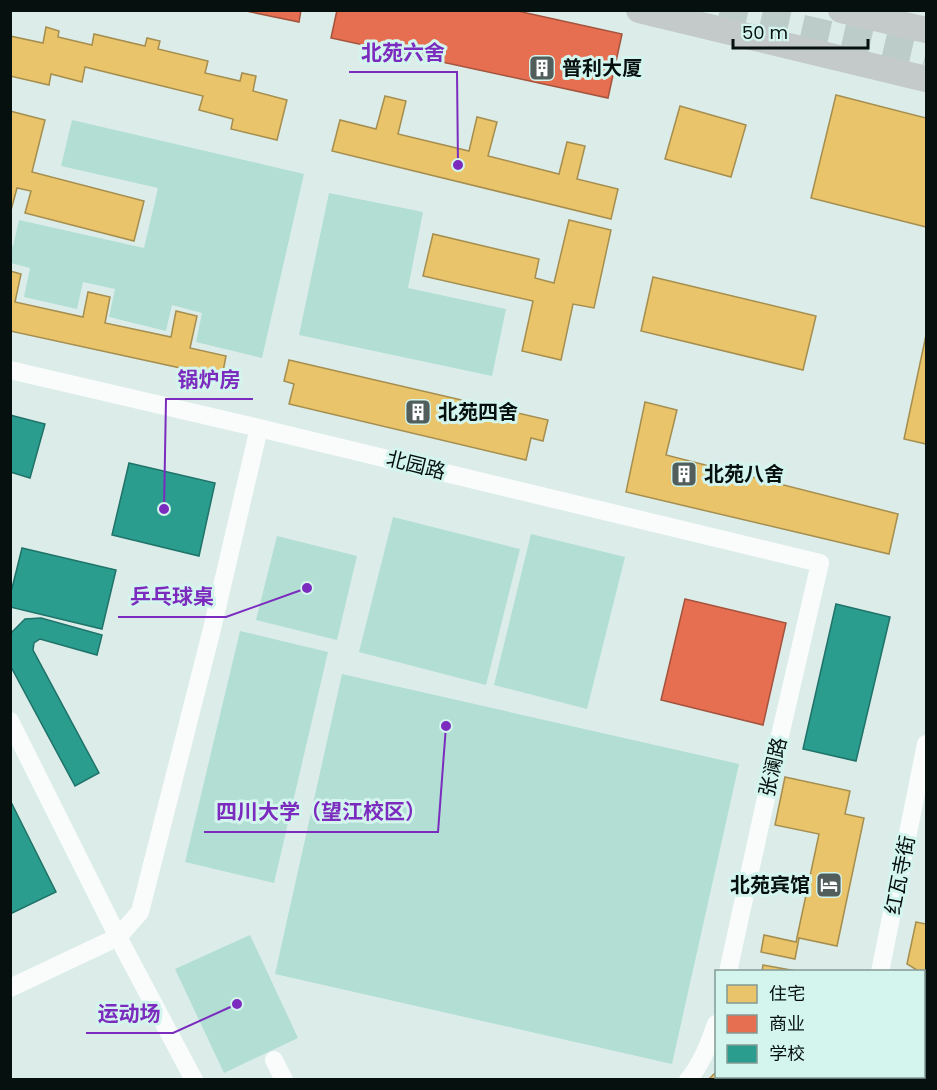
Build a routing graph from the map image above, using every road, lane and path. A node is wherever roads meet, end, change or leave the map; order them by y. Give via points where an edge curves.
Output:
1 (639, 10) edge
2 (841, 10) edge
3 (927, 30) edge
4 (927, 79) edge
5 (10, 370) edge
6 (259, 428) junction
7 (820, 563) joint
8 (10, 721) edge
9 (927, 744) edge
10 (118, 937) junction
11 (728, 970) edge
12 (880, 970) edge
13 (10, 988) edge
14 (715, 1030) edge
15 (274, 1060) dead end
16 (194, 1080) edge
17 (284, 1080) edge
18 (688, 1080) edge

1 - 4 main road
2 - 3 main road
5 - 6 street, 北园路
6 - 7 street, 北园路
6 - 10 street via 140,912
7 - 11 street, 张澜路
8 - 10 street
9 - 12 street, 红瓦寺街
10 - 13 street
10 - 16 street
14 - 18 street via 708,1049
15 - 17 street

